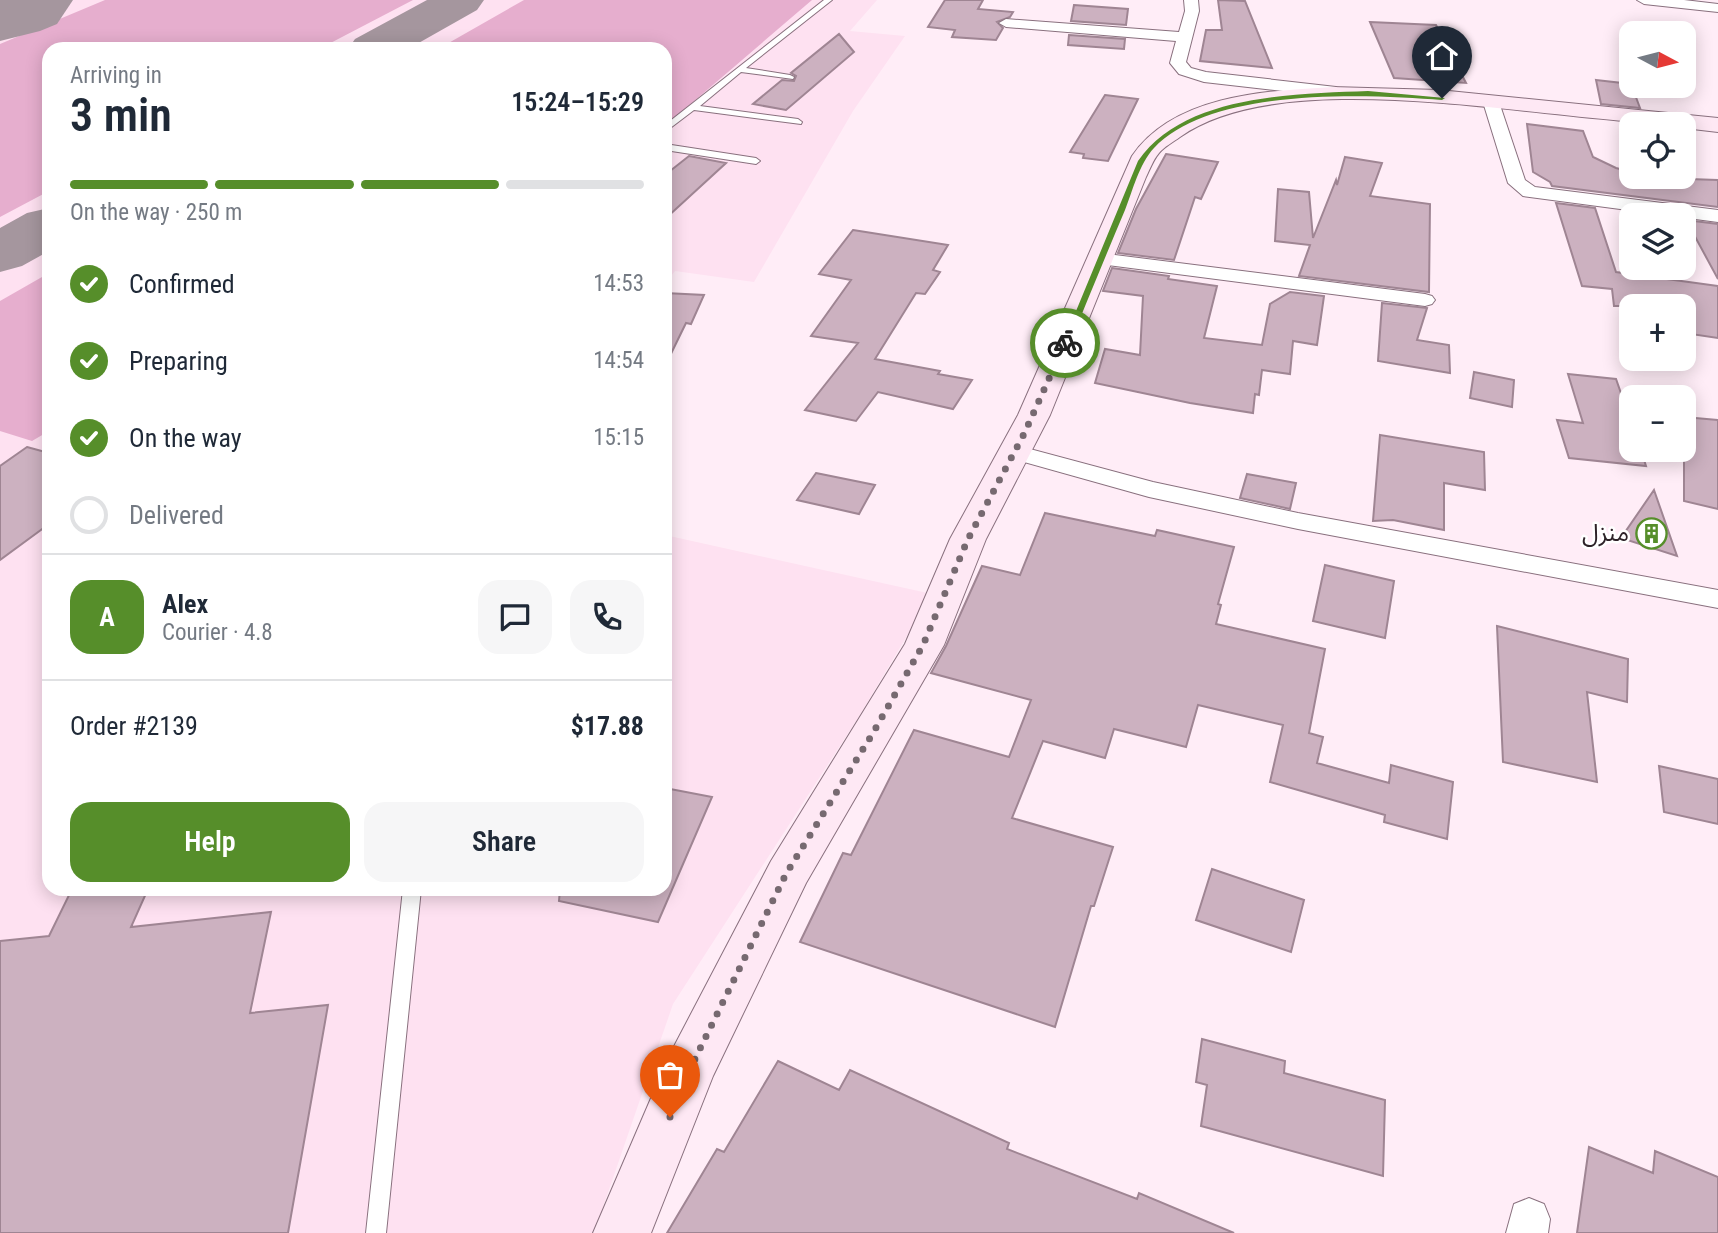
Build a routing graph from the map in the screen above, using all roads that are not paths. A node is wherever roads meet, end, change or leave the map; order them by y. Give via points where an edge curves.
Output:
1 (828, 0) edge
2 (1191, 0) edge
3 (1644, 0) edge
4 (1718, 8) edge
5 (1006, 23) dead end
6 (1184, 37) junction
7 (741, 70) junction
8 (790, 77) dead end
9 (1336, 92) junction
10 (1491, 102) junction
11 (692, 107) junction
12 (798, 122) dead end
13 (672, 123) edge
14 (1718, 125) edge
15 (672, 148) edge
16 (756, 161) dead end
17 (1718, 216) edge
18 (1099, 259) junction
19 (1424, 300) dead end
20 (1015, 452) junction
21 (1717, 600) edge
22 (411, 896) edge
23 (376, 1233) edge
24 (622, 1233) edge

1 - 7 lane
2 - 6 street
3 - 4 street
5 - 6 street
6 - 9 street via 1178,63 1191,73
7 - 8 lane
7 - 11 lane
9 - 10 street
9 - 18 street via 1231,107 1165,134 1141,161
10 - 14 street
10 - 17 street via 1517,183 1530,192
11 - 12 lane
11 - 13 lane
15 - 16 lane
18 - 19 street
18 - 20 street
20 - 21 street via 1149,489 1298,521
20 - 24 street via 968,539 923,645 786,874 689,1071
22 - 23 lane

